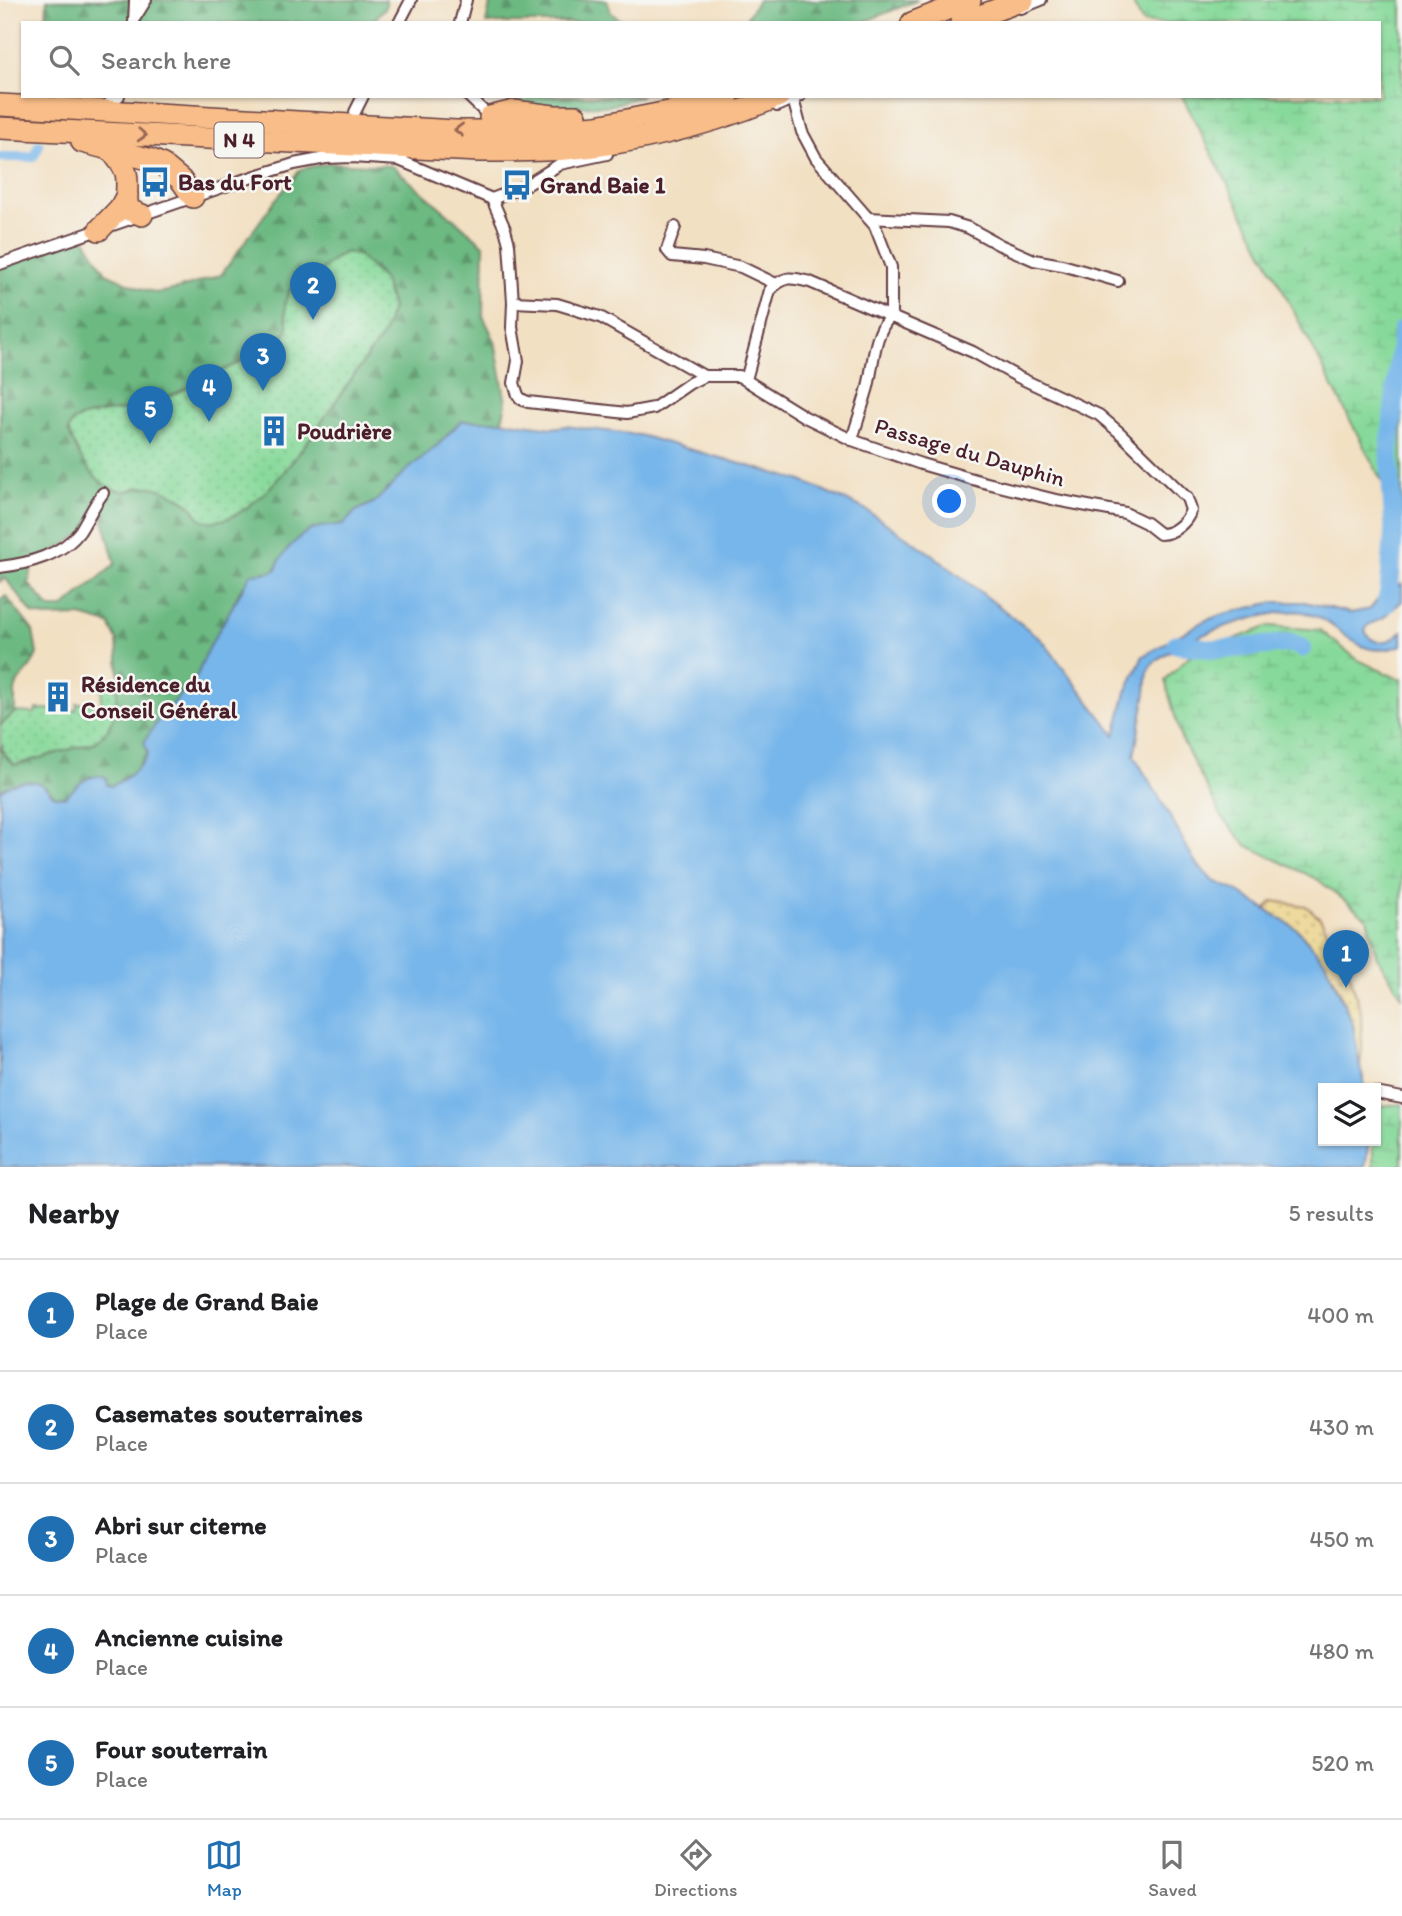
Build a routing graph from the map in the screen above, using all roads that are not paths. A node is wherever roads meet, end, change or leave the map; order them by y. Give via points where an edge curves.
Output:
1 (135, 0) edge
2 (146, 0) edge
3 (411, 0) edge
4 (466, 0) edge
5 (970, 0) edge
6 (1023, 0) edge
7 (1041, 0) edge
8 (134, 20) edge
9 (401, 21) edge
10 (461, 21) edge
11 (917, 21) edge
12 (966, 21) edge
13 (987, 21) edge
14 (116, 98) edge
15 (145, 98) edge
16 (470, 98) edge
17 (721, 98) edge
18 (788, 98) edge
19 (789, 98) edge
20 (791, 98) edge
21 (359, 104) edge
22 (0, 105) edge
23 (98, 111) junction
24 (673, 111) junction
25 (202, 117) junction
26 (491, 117) joint
27 (240, 120) junction
28 (0, 129) edge
29 (109, 148) junction
30 (479, 151) junction
31 (399, 160) junction
32 (127, 195) junction
33 (193, 197) junction
34 (492, 199) junction
35 (142, 215) junction
36 (868, 218) junction
37 (675, 227) dead end
38 (99, 230) junction
39 (0, 264) edge
40 (1118, 281) dead end
41 (776, 284) junction
42 (513, 302) junction
43 (891, 316) junction
44 (704, 376) junction
45 (746, 380) junction
46 (852, 439) junction
47 (103, 493) dead end
48 (0, 567) edge
49 (1381, 1094) edge
50 (1402, 1098) edge

1 - 8 street
2 - 8 street
3 - 9 street
4 - 10 street
5 - 11 highway
6 - 12 highway
7 - 13 street
14 - 23 street
15 - 25 highway via 155,107
16 - 26 street
17 - 24 highway, N 4
18 - 30 highway, N 4 via 675,130 600,145
19 - 34 street via 699,133 560,164 525,186
20 - 36 street via 816,158
21 - 27 highway
22 - 23 highway, N 4
23 - 25 highway, N 4
24 - 26 highway via 554,116 514,111
24 -> 27 highway, N 4 via 597,126 538,131
25 - 27 highway, N 4
28 - 29 highway
28 -> 30 highway, N 4
29 - 32 highway via 126,174
29 - 33 highway via 163,165
30 - 31 highway via 463,158
31 - 33 street via 326,158
31 - 34 street
32 - 35 highway via 129,210
32 - 38 highway
33 - 35 street
34 - 42 street via 509,244
35 - 38 street
36 - 40 street via 949,222 1034,260
36 - 43 street via 891,267
37 - 41 street via 667,250 672,256 741,267
38 - 39 street
41 - 43 street via 791,277 810,282
41 - 45 street via 770,290
42 - 44 street via 557,304 600,317
42 - 44 street via 512,327 519,361 514,383 521,399 528,402 635,412 653,408
43 - 46 street via 875,345
43 - 46 street, Passage du Dauphin via 1099,415 1187,498 1191,510 1169,534 1160,534 1125,513 983,482
44 - 45 street, Passage du Dauphin
45 - 46 street, Passage du Dauphin via 805,417
47 - 48 street via 67,544 49,554
49 - 50 street

